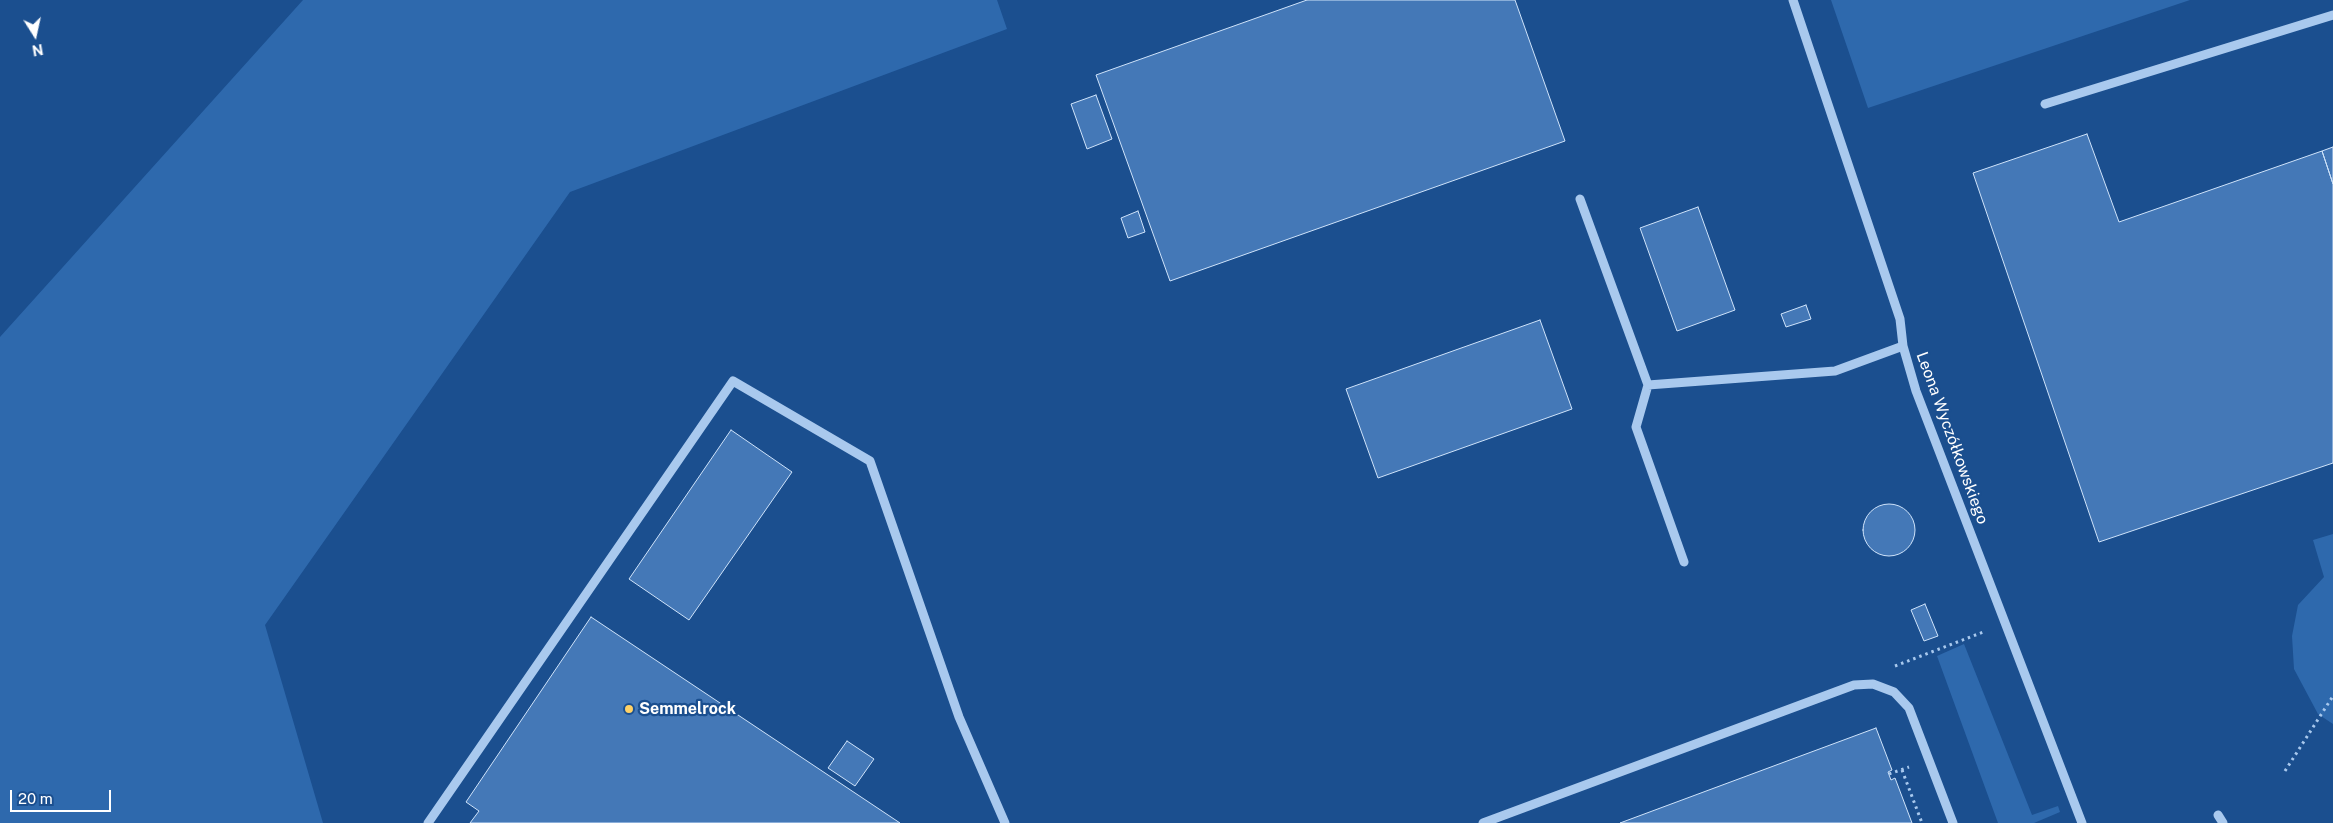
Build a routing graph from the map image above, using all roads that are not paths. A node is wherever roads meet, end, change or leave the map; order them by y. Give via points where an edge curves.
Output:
1 (1793, 0) edge
2 (2333, 15) edge
3 (2045, 104) dead end
4 (1580, 199) dead end
5 (1903, 346) junction
6 (1648, 385) junction
7 (1684, 562) dead end
8 (2218, 814) dead end
9 (428, 823) edge
10 (1005, 823) edge
11 (1483, 823) edge
12 (1953, 823) edge
13 (2082, 823) edge
14 (2223, 823) edge

1 - 5 lane, Leona Wyczółkowskiego via 1900,319
2 - 3 lane
4 - 6 lane
5 - 6 lane via 1835,371
5 - 13 lane, Leona Wyczółkowskiego via 1916,391
6 - 7 lane via 1636,427
8 - 14 lane
9 - 10 lane via 733,381 870,461 958,717
11 - 12 lane via 1854,685 1873,684 1894,692 1909,708

